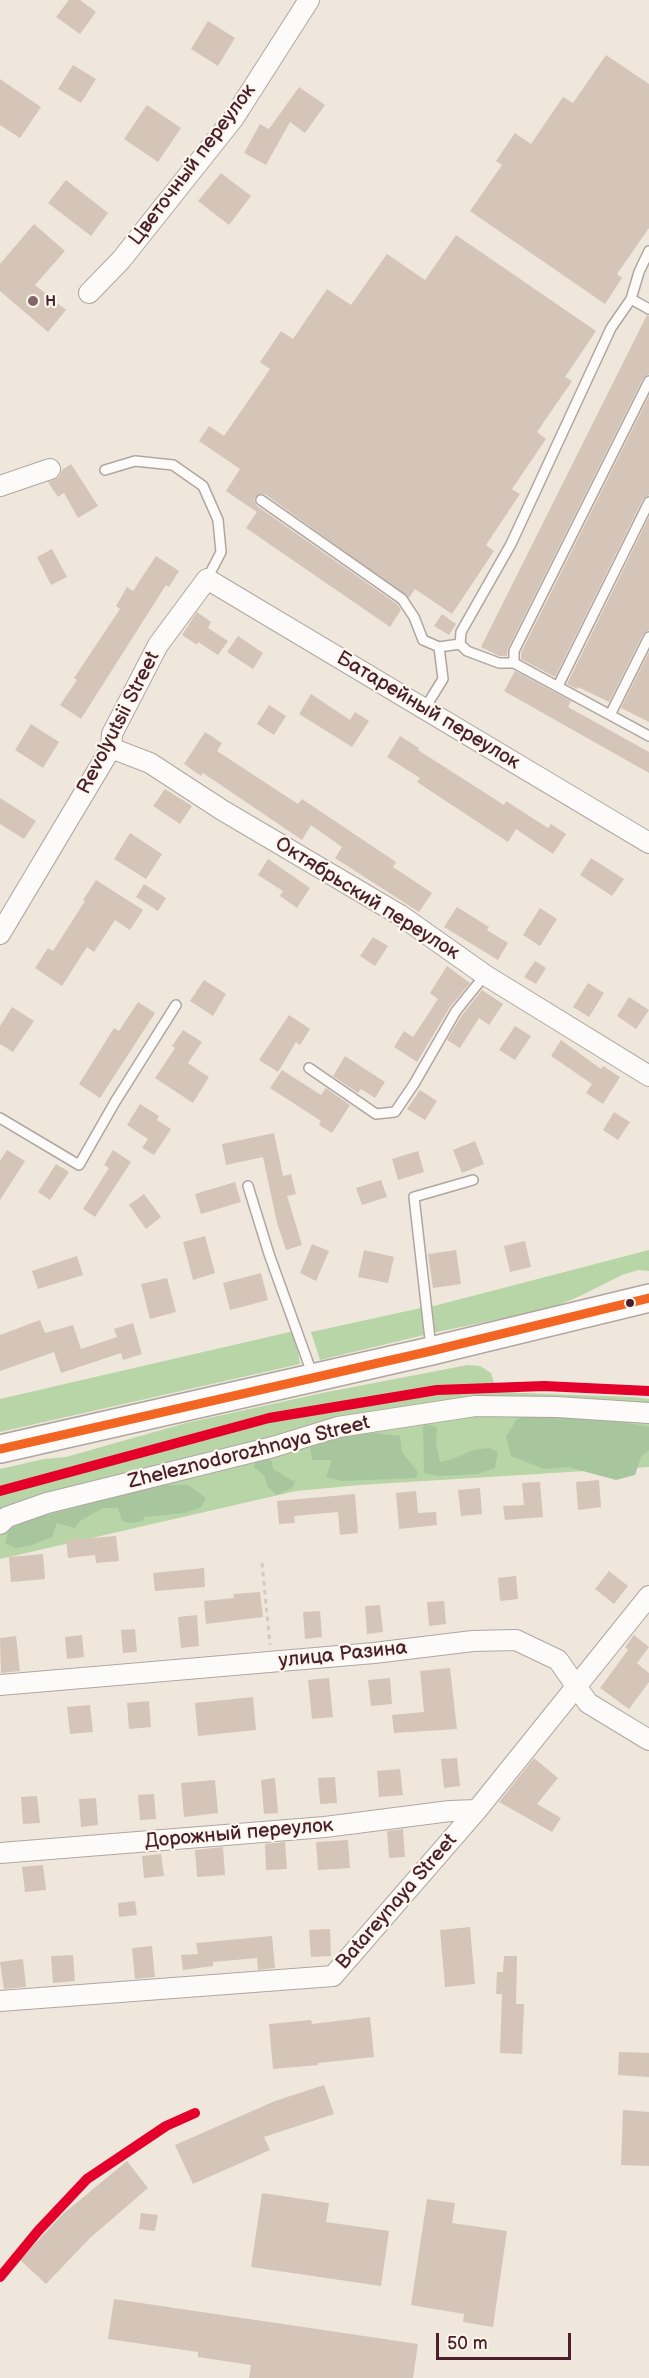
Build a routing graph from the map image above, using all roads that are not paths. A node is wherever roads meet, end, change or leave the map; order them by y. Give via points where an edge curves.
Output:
1 (309, 0) edge
2 (649, 251) edge
3 (89, 293) dead end
4 (632, 299) junction
5 (649, 309) edge
6 (649, 381) edge
7 (50, 469) dead end
8 (105, 470) dead end
9 (0, 486) edge
10 (261, 500) dead end
11 (649, 502) edge
12 (207, 579) junction
13 (649, 637) edge
14 (460, 644) junction
15 (439, 646) junction
16 (514, 663) junction
17 (558, 686) junction
18 (425, 708) junction
19 (610, 715) junction
20 (649, 736) edge
21 (111, 748) junction
22 (649, 843) edge
23 (0, 934) edge
24 (486, 975) junction
25 (176, 1005) dead end
26 (309, 1068) dead end
27 (649, 1076) edge
28 (0, 1118) edge
29 (473, 1180) dead end
30 (248, 1186) dead end
31 (649, 1298) edge
32 (431, 1351) junction
33 (314, 1377) junction
34 (649, 1413) edge
35 (0, 1449) edge
36 (0, 1524) edge
37 (649, 1596) edge
38 (576, 1684) junction
39 (0, 1685) edge
40 (649, 1740) edge
41 (477, 1810) junction
42 (0, 1853) edge
43 (0, 2001) edge

1 - 3 street, Цветочный переулок via 233,119 122,260
2 - 4 lane
4 - 5 lane
4 - 14 lane via 611,328 511,544 461,632
6 - 16 lane via 514,651
7 - 9 street
8 - 12 lane via 135,461 173,465 203,486 218,520 221,552
10 - 15 lane via 402,599 423,640
11 - 17 lane
12 - 18 street, Батарейный переулок
12 - 21 street, Revolyutsii Street via 158,645 112,734
13 - 19 lane
14 - 15 lane
14 - 16 lane via 467,651 499,663
15 - 18 lane via 443,679
16 - 17 lane
17 - 19 lane
18 - 22 street, Батарейный переулок
19 - 20 lane
21 - 23 street, Revolyutsii Street
21 - 24 street, Октябрьский переулок via 150,763 400,915
24 - 26 lane via 456,1011 395,1112 376,1114
24 - 27 street, Октябрьский переулок
25 - 28 lane via 79,1164
29 - 32 lane via 414,1197
30 - 33 lane
31 - 32 main road
32 - 33 main road
33 - 35 main road
34 - 36 street, Zheleznodorozhnaya Street via 475,1406 338,1427 263,1450 46,1503 7,1517
37 - 38 street, Batareynaya Street
38 - 39 street, улица Разина via 558,1660 516,1640
38 - 40 street, улица Разина via 588,1703
38 - 41 street, Batareynaya Street
41 - 42 street, Дорожный переулок via 325,1827
41 - 43 street, Batareynaya Street via 333,1976

